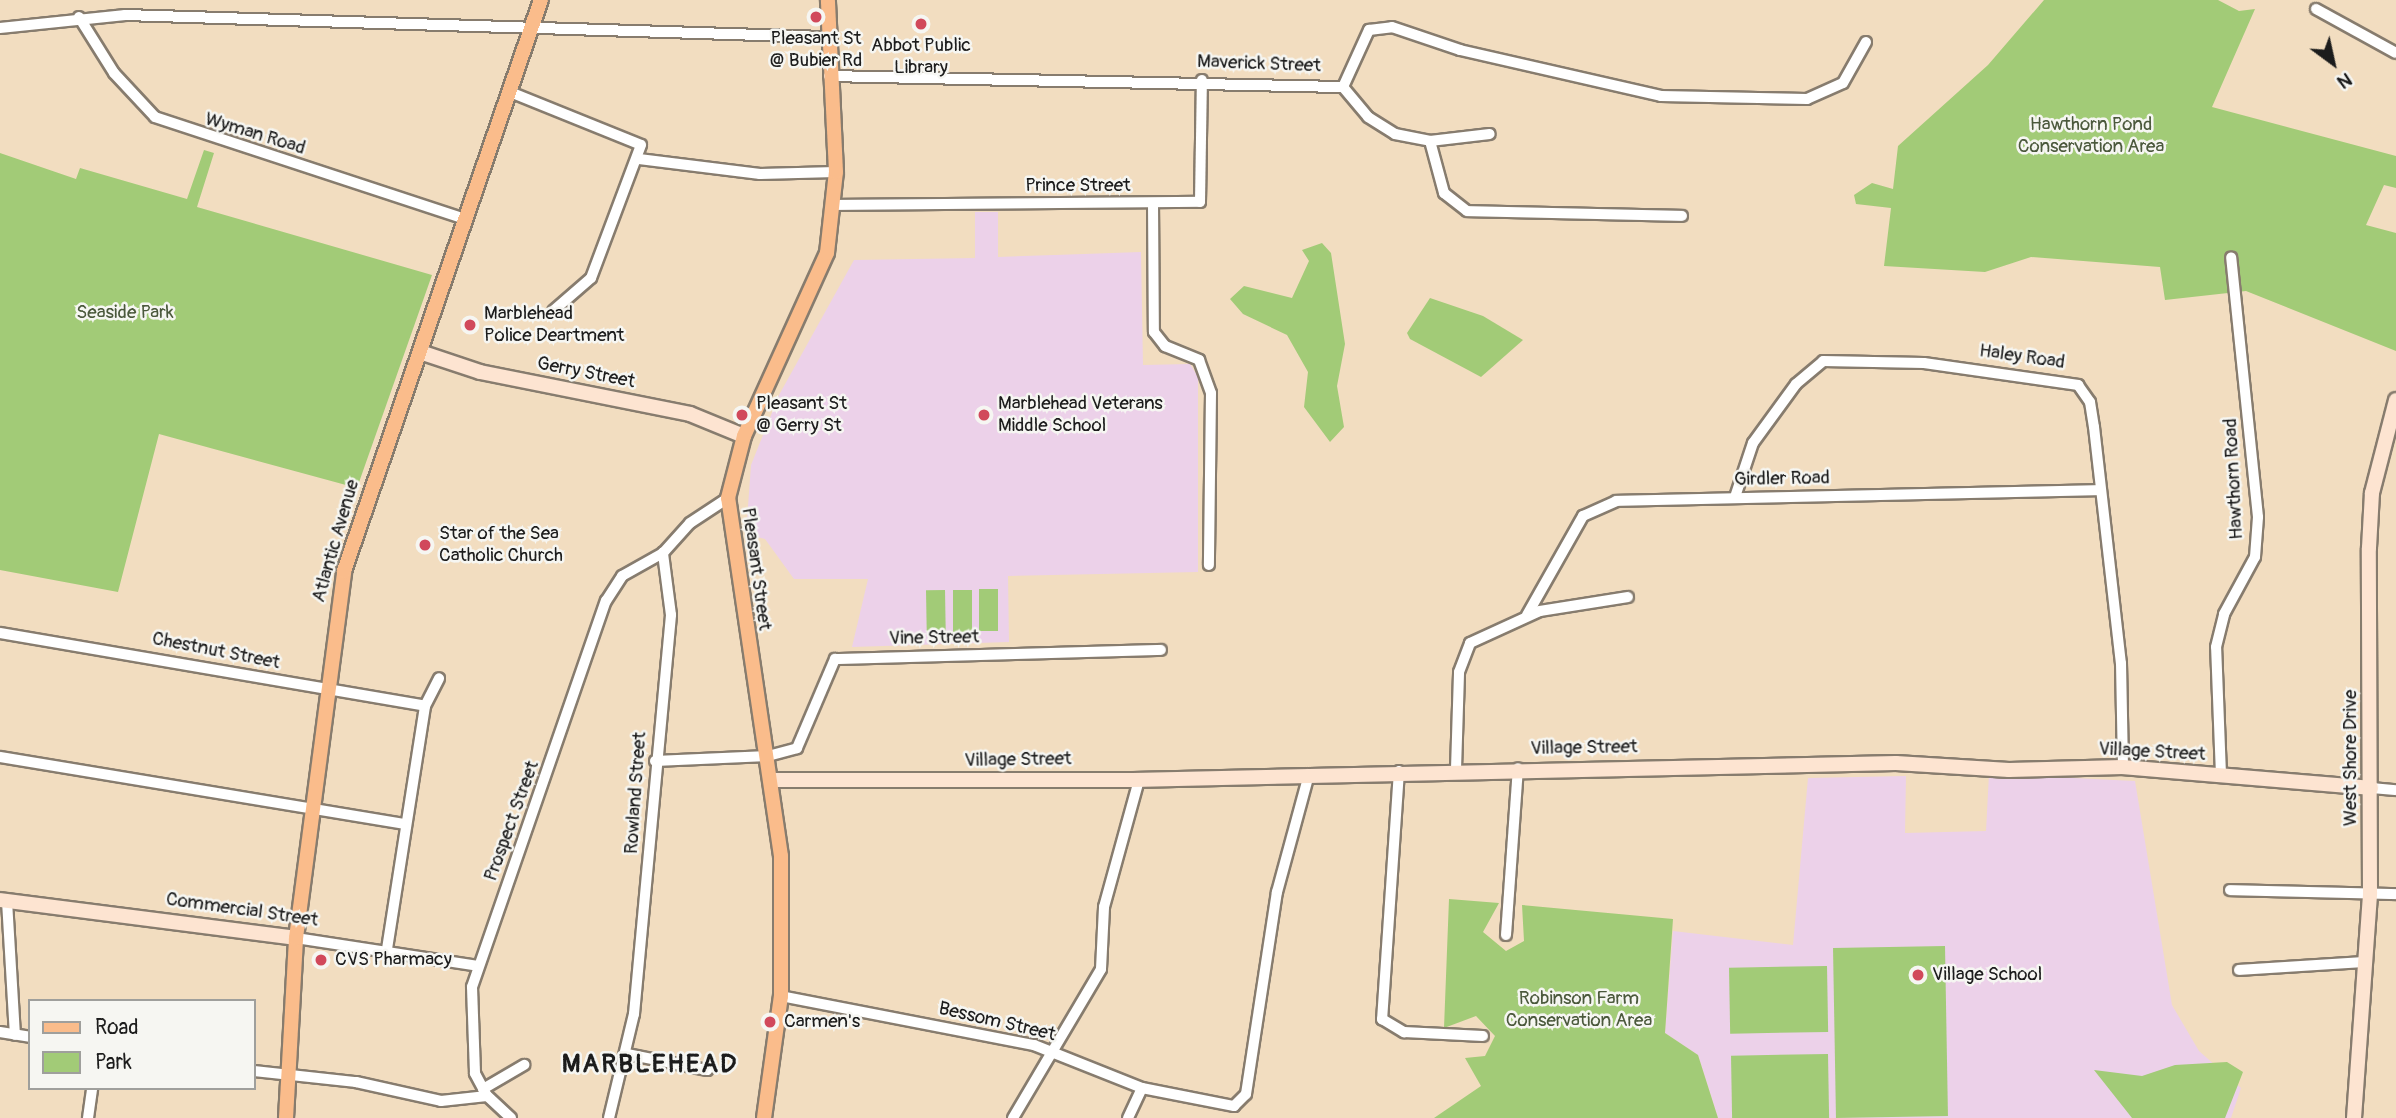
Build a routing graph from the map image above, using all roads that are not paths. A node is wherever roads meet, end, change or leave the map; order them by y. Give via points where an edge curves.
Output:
1 (541, 0) edge
2 (828, 0) edge
3 (2316, 9) dead end
4 (79, 17) junction
5 (0, 28) edge
6 (531, 29) junction
7 (825, 37) junction
8 (1866, 42) dead end
9 (2396, 53) edge
10 (829, 76) junction
11 (1202, 80) junction
12 (1343, 87) junction
13 (510, 92) junction
14 (1490, 134) dead end
15 (1430, 141) junction
16 (639, 159) junction
17 (836, 173) junction
18 (1153, 203) junction
19 (834, 205) junction
20 (1682, 216) dead end
21 (466, 219) junction
22 (2231, 257) dead end
23 (553, 311) dead end
24 (419, 352) junction
25 (2396, 400) edge
26 (744, 436) junction
27 (2100, 490) junction
28 (1735, 497) junction
29 (728, 498) junction
30 (663, 553) junction
31 (1209, 565) dead end
32 (1628, 597) dead end
33 (1527, 615) junction
34 (0, 633) edge
35 (1161, 650) dead end
36 (439, 678) dead end
37 (324, 689) junction
38 (425, 706) junction
39 (768, 756) junction
40 (0, 757) edge
41 (655, 761) junction
42 (2123, 767) junction
43 (1518, 768) junction
44 (1456, 769) junction
45 (1399, 771) junction
46 (1302, 774) junction
47 (2221, 775) junction
48 (772, 780) junction
49 (1139, 780) junction
50 (2371, 788) junction
51 (2396, 790) edge
52 (310, 809) junction
53 (403, 824) junction
54 (2230, 890) dead end
55 (2370, 893) junction
56 (2396, 894) edge
57 (3, 901) edge
58 (1506, 935) dead end
59 (296, 938) junction
60 (387, 948) junction
61 (2363, 962) junction
62 (478, 966) junction
63 (2239, 970) dead end
64 (782, 996) junction
65 (0, 1032) edge
66 (15, 1035) junction
67 (1483, 1036) dead end
68 (28, 1037) edge
69 (1052, 1052) junction
70 (627, 1054) junction
71 (524, 1065) dead end
72 (707, 1070) dead end
73 (256, 1071) edge
74 (288, 1076) junction
75 (1142, 1088) junction
76 (92, 1090) edge
77 (485, 1092) junction
78 (88, 1118) edge
79 (286, 1118) edge
80 (511, 1118) edge
81 (608, 1118) edge
82 (764, 1118) edge
83 (1013, 1118) edge
84 (1128, 1118) edge
85 (2354, 1118) edge

1 - 6 main road, Atlantic Avenue
2 - 7 main road, Pleasant Street
3 - 9 street via 2345,31
4 - 5 street
4 - 6 street
4 - 21 street, Wyman Road via 114,73 155,117
6 - 7 street
6 - 13 main road, Atlantic Avenue
7 - 10 main road, Pleasant Street
8 - 12 street, Maverick Street via 1851,73 1821,97 1661,96 1510,63 1392,27 1369,30
10 - 11 street, Maverick Street
10 - 17 main road, Pleasant Street
11 - 12 street, Maverick Street
11 - 18 street, Prince Street via 1200,202
12 - 15 street via 1383,129
13 - 16 street via 610,128 641,145
13 - 21 main road, Atlantic Avenue
14 - 15 street
15 - 20 street via 1444,193 1467,211
16 - 17 street via 760,174
16 - 23 street via 592,278
17 - 19 main road, Pleasant Street
18 - 19 street, Prince Street
18 - 31 street via 1154,332 1165,346 1199,360 1211,393
19 - 26 main road, Pleasant Street via 825,262
21 - 24 main road, Atlantic Avenue
22 - 47 street, Hawthorn Road via 2258,517 2255,557 2224,614 2216,647
24 - 26 main road, Gerry Street via 480,372 690,414
24 - 37 main road, Atlantic Avenue via 344,571
25 - 50 main road, West Shore Drive via 2372,494
26 - 29 main road, Pleasant Street
27 - 28 street, Girdler Road
27 - 28 street, Haley Road via 2090,402 2072,381 1836,358 1805,374 1762,430 1741,463
27 - 42 street, Haley Road via 2121,663
28 - 33 street, Girdler Road via 1616,501 1593,511 1571,534
29 - 30 street via 690,523
29 - 39 main road, Pleasant Street
30 - 41 street, Rowland Street via 671,615
30 - 62 street, Prospect Street via 622,576 606,601
32 - 33 street
33 - 44 street via 1479,635 1462,658
34 - 37 street, Chestnut Street
35 - 39 street, Vine Street via 835,659 804,740
36 - 38 street
37 - 38 street, Chestnut Street
37 - 52 main road, Atlantic Avenue
38 - 53 street
39 - 41 street
39 - 48 main road, Pleasant Street
40 - 52 street
41 - 70 street, Rowland Street
42 - 43 main road, Village Street via 2009,770 1896,763
42 - 47 main road, Village Street
43 - 44 main road, Village Street
43 - 58 street
44 - 45 main road, Village Street
45 - 46 main road, Village Street
45 - 67 street via 1382,1020 1404,1032
46 - 49 main road, Village Street
46 - 75 street, Bessom Street via 1277,892 1246,1094 1240,1103
47 - 50 main road, Village Street
48 - 49 main road, Village Street
48 - 64 main road, Pleasant Street via 781,856
49 - 69 street via 1104,907 1101,969
50 - 51 street, Village Street
50 - 55 main road, West Shore Drive
52 - 53 street
52 - 59 main road, Atlantic Avenue
53 - 60 street
54 - 55 street
55 - 56 street
55 - 61 main road, West Shore Drive
57 - 59 main road, Commercial Street
57 - 66 street
59 - 60 street, Commercial Street
59 - 74 main road, Atlantic Avenue
60 - 62 street, Commercial Street
61 - 63 street
61 - 85 main road, West Shore Drive
62 - 77 street, Prospect Street via 471,1042
64 - 69 street, Bessom Street
64 - 82 main road, Pleasant Street
65 - 66 street
66 - 68 street
69 - 75 street, Bessom Street
69 - 83 street
70 - 72 street
70 - 81 street, Rowland Street
71 - 77 street
73 - 74 street
74 - 77 street via 356,1082 441,1101
74 - 79 main road, Atlantic Avenue
75 - 84 street
76 - 78 street
77 - 80 street

